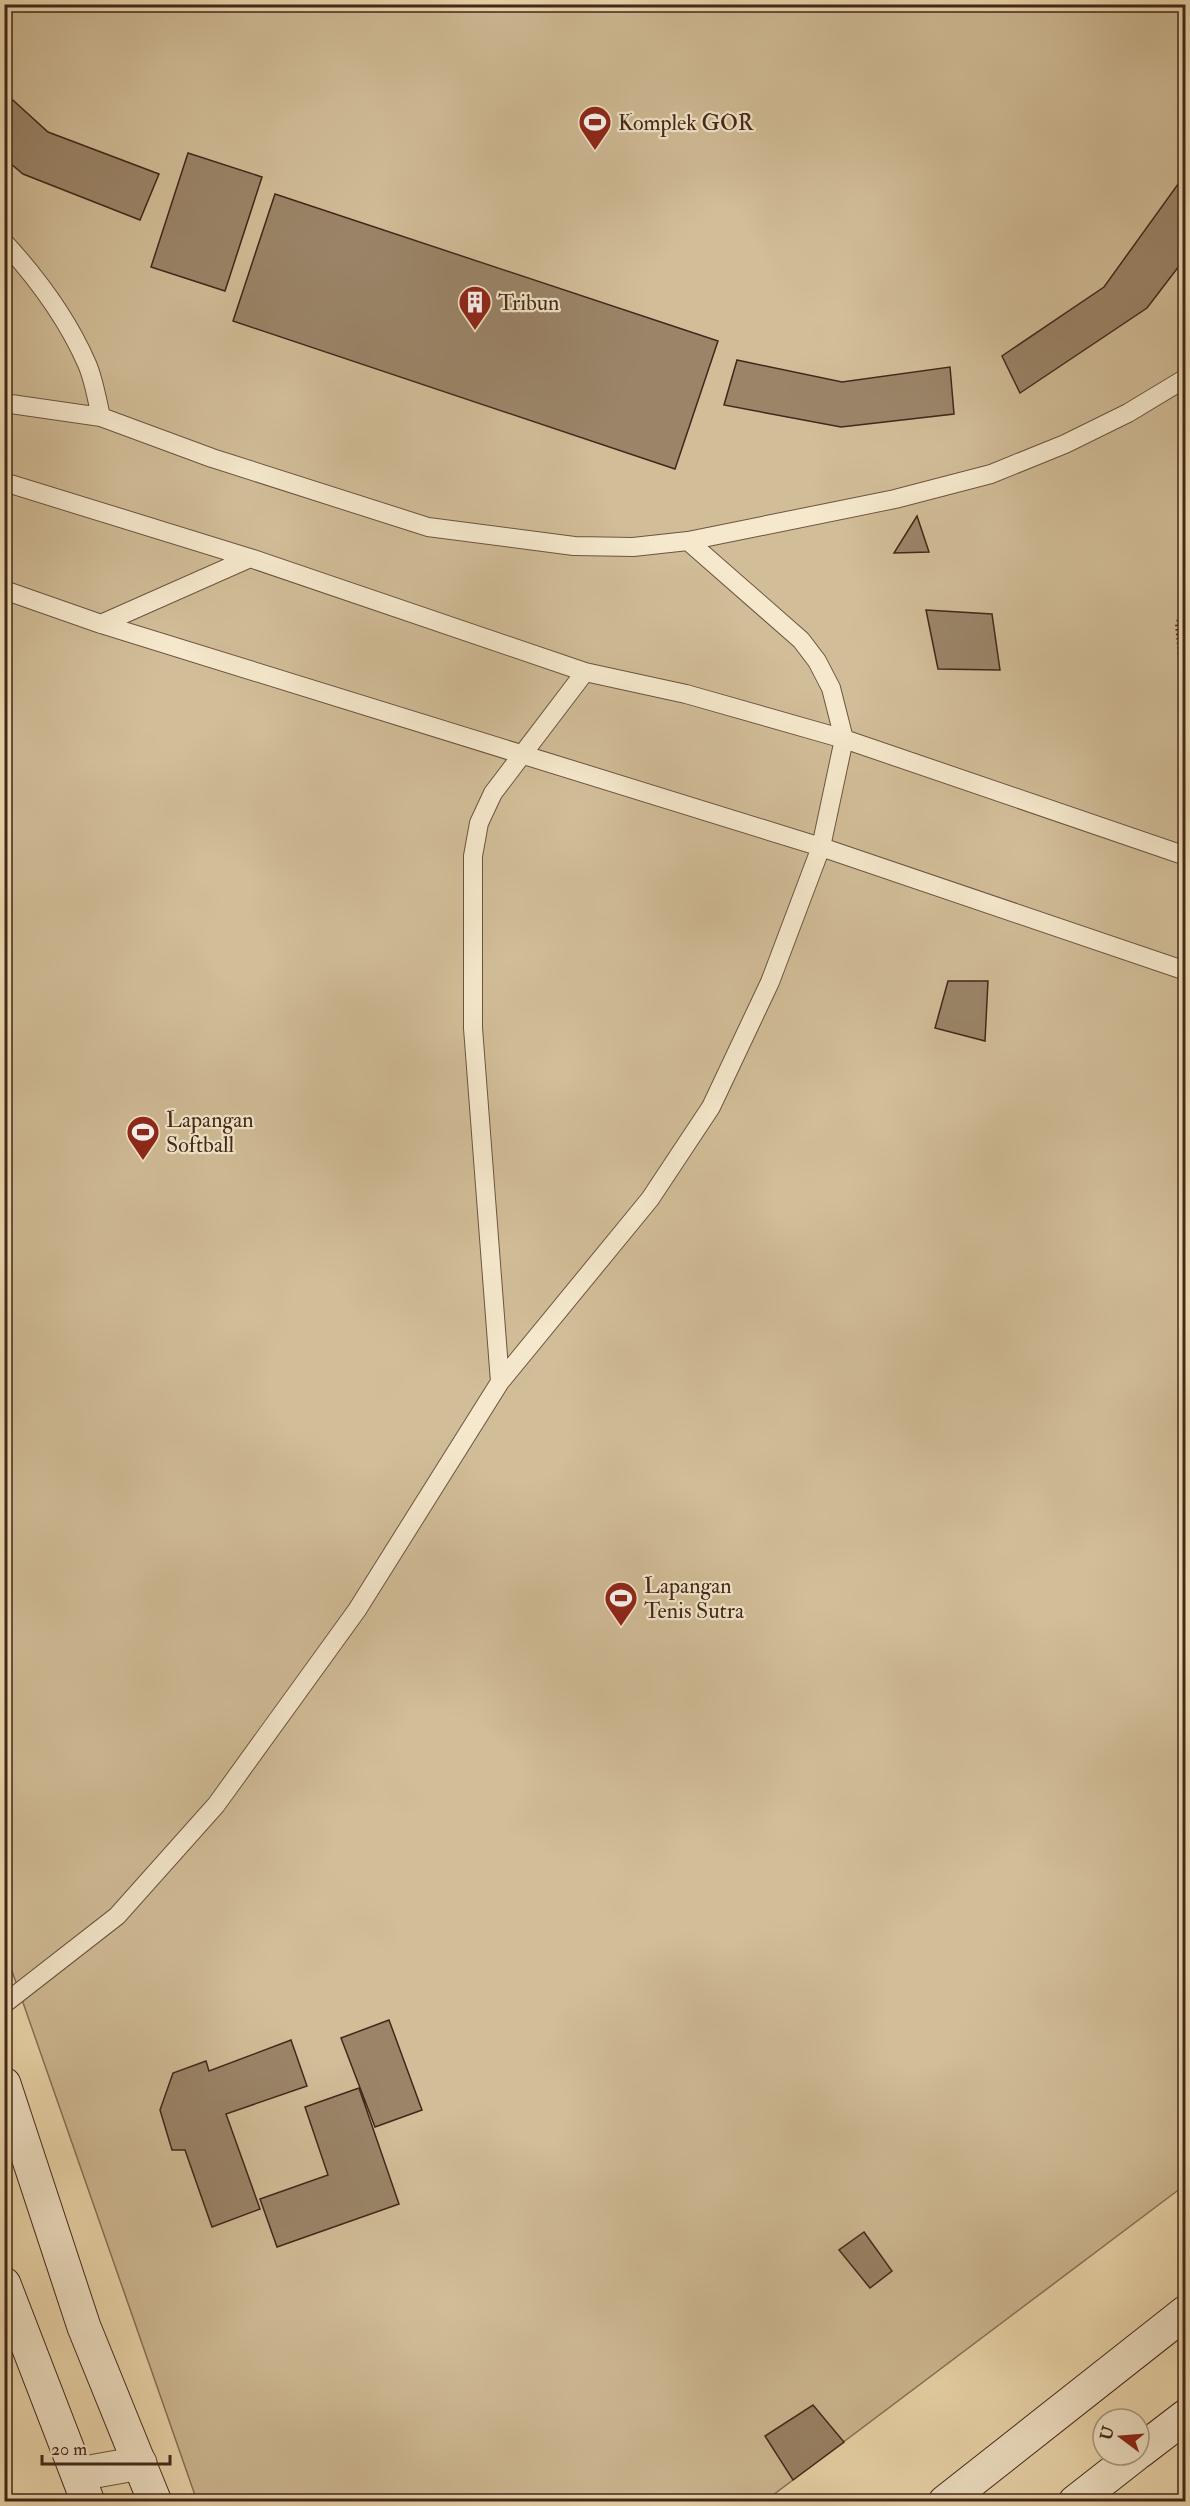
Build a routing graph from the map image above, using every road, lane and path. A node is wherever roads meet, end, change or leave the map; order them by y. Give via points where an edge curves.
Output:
1 (4, 242) edge
2 (1185, 378) edge
3 (4, 403) edge
4 (101, 417) junction
5 (4, 482) edge
6 (688, 541) junction
7 (250, 558) junction
8 (4, 590) edge
9 (1185, 604) edge
10 (101, 624) junction
11 (585, 672) junction
12 (1185, 693) edge
13 (844, 739) junction
14 (522, 754) junction
15 (821, 847) junction
16 (1185, 856) edge
17 (1185, 971) edge
18 (500, 1382) junction
19 (4, 2004) edge
20 (4, 2084) edge
21 (8, 2302) edge
22 (1185, 2312) edge
23 (1185, 2416) edge
24 (1151, 2443) edge
25 (140, 2463) junction
26 (1120, 2467) edge
27 (84, 2488) edge
28 (155, 2502) edge
29 (945, 2502) edge
30 (1075, 2502) edge

1 - 4 lane via 34,274 66,322 88,366
2 - 6 lane via 1128,413 991,474 895,499
3 - 4 lane
4 - 6 lane via 212,458 428,527 574,546 633,547
5 - 7 lane
6 - 13 lane via 801,640 831,688
7 - 10 lane
7 - 11 lane
8 - 10 lane
9 - 12 path via 1177,624
10 - 14 lane
11 - 13 lane via 686,694
11 - 14 lane
13 - 15 lane
13 - 16 lane
14 - 15 lane
14 - 18 lane via 493,793 479,823 473,856 473,1028
15 - 17 lane
15 - 18 lane via 770,982 711,1107 650,1199
18 - 19 lane via 357,1610 216,1805 117,1916
20 - 25 street via 84,2327
21 - 27 street
22 - 29 street
23 - 24 street
25 - 27 street
25 - 28 street
26 - 30 street

